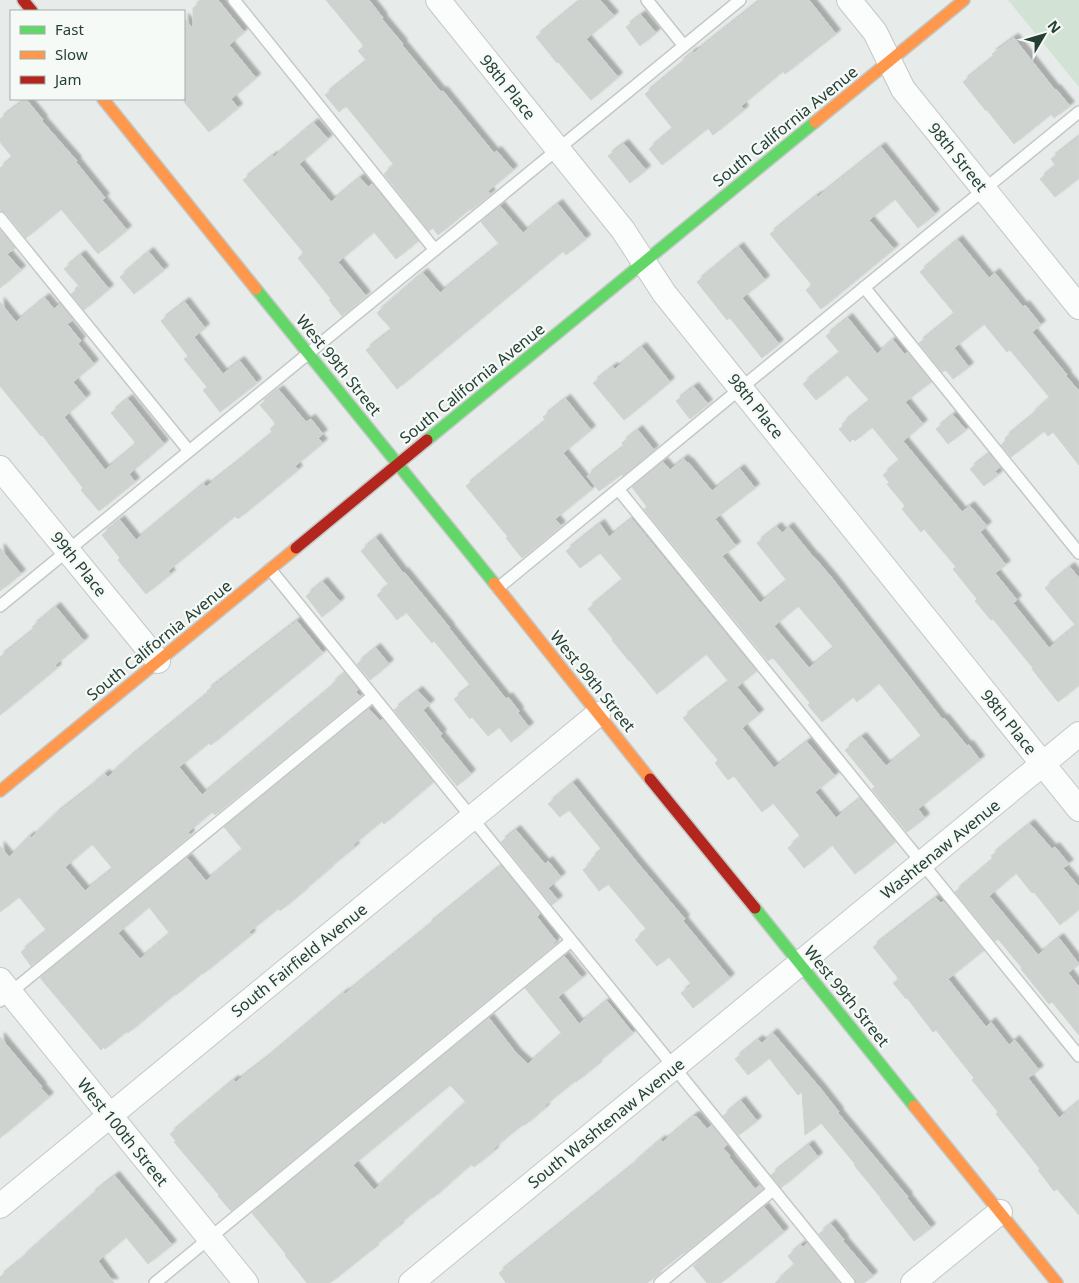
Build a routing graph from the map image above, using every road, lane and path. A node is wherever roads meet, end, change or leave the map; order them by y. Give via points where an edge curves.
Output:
1 (23, 0) edge
2 (234, 0) edge
3 (438, 0) edge
4 (647, 0) edge
5 (740, 0) edge
6 (849, 0) edge
7 (964, 0) edge
8 (31, 10) edge
9 (684, 46) junction
10 (890, 61) junction
11 (104, 100) edge
12 (1079, 112) edge
13 (558, 149) junction
14 (984, 190) junction
15 (0, 218) edge
16 (435, 250) junction
17 (644, 263) junction
18 (864, 287) junction
19 (1079, 307) edge
20 (309, 353) junction
21 (741, 388) junction
22 (189, 451) junction
23 (398, 464) junction
24 (0, 468) edge
25 (618, 489) junction
26 (68, 551) junction
27 (1079, 553) edge
28 (270, 569) junction
29 (498, 588) junction
30 (0, 606) edge
31 (158, 661) junction
32 (373, 696) junction
33 (598, 714) junction
34 (1079, 734) edge
35 (1043, 764) junction
36 (0, 791) edge
37 (1079, 809) edge
38 (472, 818) junction
39 (922, 863) junction
40 (571, 941) junction
41 (800, 963) junction
42 (3, 991) edge
43 (1079, 1056) edge
44 (674, 1067) junction
45 (109, 1116) junction
46 (773, 1190) junction
47 (0, 1206) edge
48 (1000, 1212) junction
49 (210, 1239) junction
50 (155, 1283) edge
51 (246, 1283) edge
52 (411, 1283) edge
53 (660, 1283) edge
54 (849, 1283) edge
55 (913, 1283) edge
56 (1057, 1283) edge

1 - 8 street
2 - 16 lane
3 - 13 street, 98th Place
4 - 9 lane
5 - 9 lane
6 - 10 street, 98th Street via 872,29
7 - 10 street, South California Avenue
9 - 13 lane
10 - 14 street, 98th Street via 903,89
10 - 17 street, South California Avenue
11 - 20 street, West 99th Street
12 - 14 lane
13 - 16 lane
13 - 17 street, 98th Place via 623,230
14 - 18 lane
14 - 19 street, 98th Street
15 - 22 lane
16 - 20 lane
17 - 21 street, 98th Place
17 - 23 street, South California Avenue
18 - 21 lane
18 - 27 lane
20 - 22 lane
20 - 23 street, West 99th Street
21 - 25 lane
21 - 35 street, 98th Place
22 - 26 lane
23 - 28 street, South California Avenue
23 - 29 street, West 99th Street
24 - 26 street, 99th Place
25 - 29 lane
25 - 39 lane
26 - 30 lane
26 - 31 street, 99th Place
28 - 31 street, South California Avenue
28 - 32 lane
29 - 33 street, West 99th Street
31 - 36 street, South California Avenue
32 - 38 lane
32 - 42 lane
33 - 38 street, South Fairfield Avenue
33 - 41 street, West 99th Street
34 - 35 street, Washtenaw Avenue
35 - 37 street, 98th Place
35 - 39 street, Washtenaw Avenue
38 - 40 lane
38 - 45 street, South Fairfield Avenue
39 - 41 street, Washtenaw Avenue
39 - 43 lane
40 - 44 lane
40 - 49 lane
41 - 44 street, South Washtenaw Avenue
41 - 48 street, West 99th Street
42 - 45 street, West 100th Street
44 - 46 lane
44 - 52 street, South Washtenaw Avenue
45 - 47 street, South Fairfield Avenue
45 - 49 street, West 100th Street
46 - 53 lane
46 - 54 lane
48 - 55 street
48 - 56 street, West 99th Street
49 - 50 lane
49 - 51 street, West 100th Street

